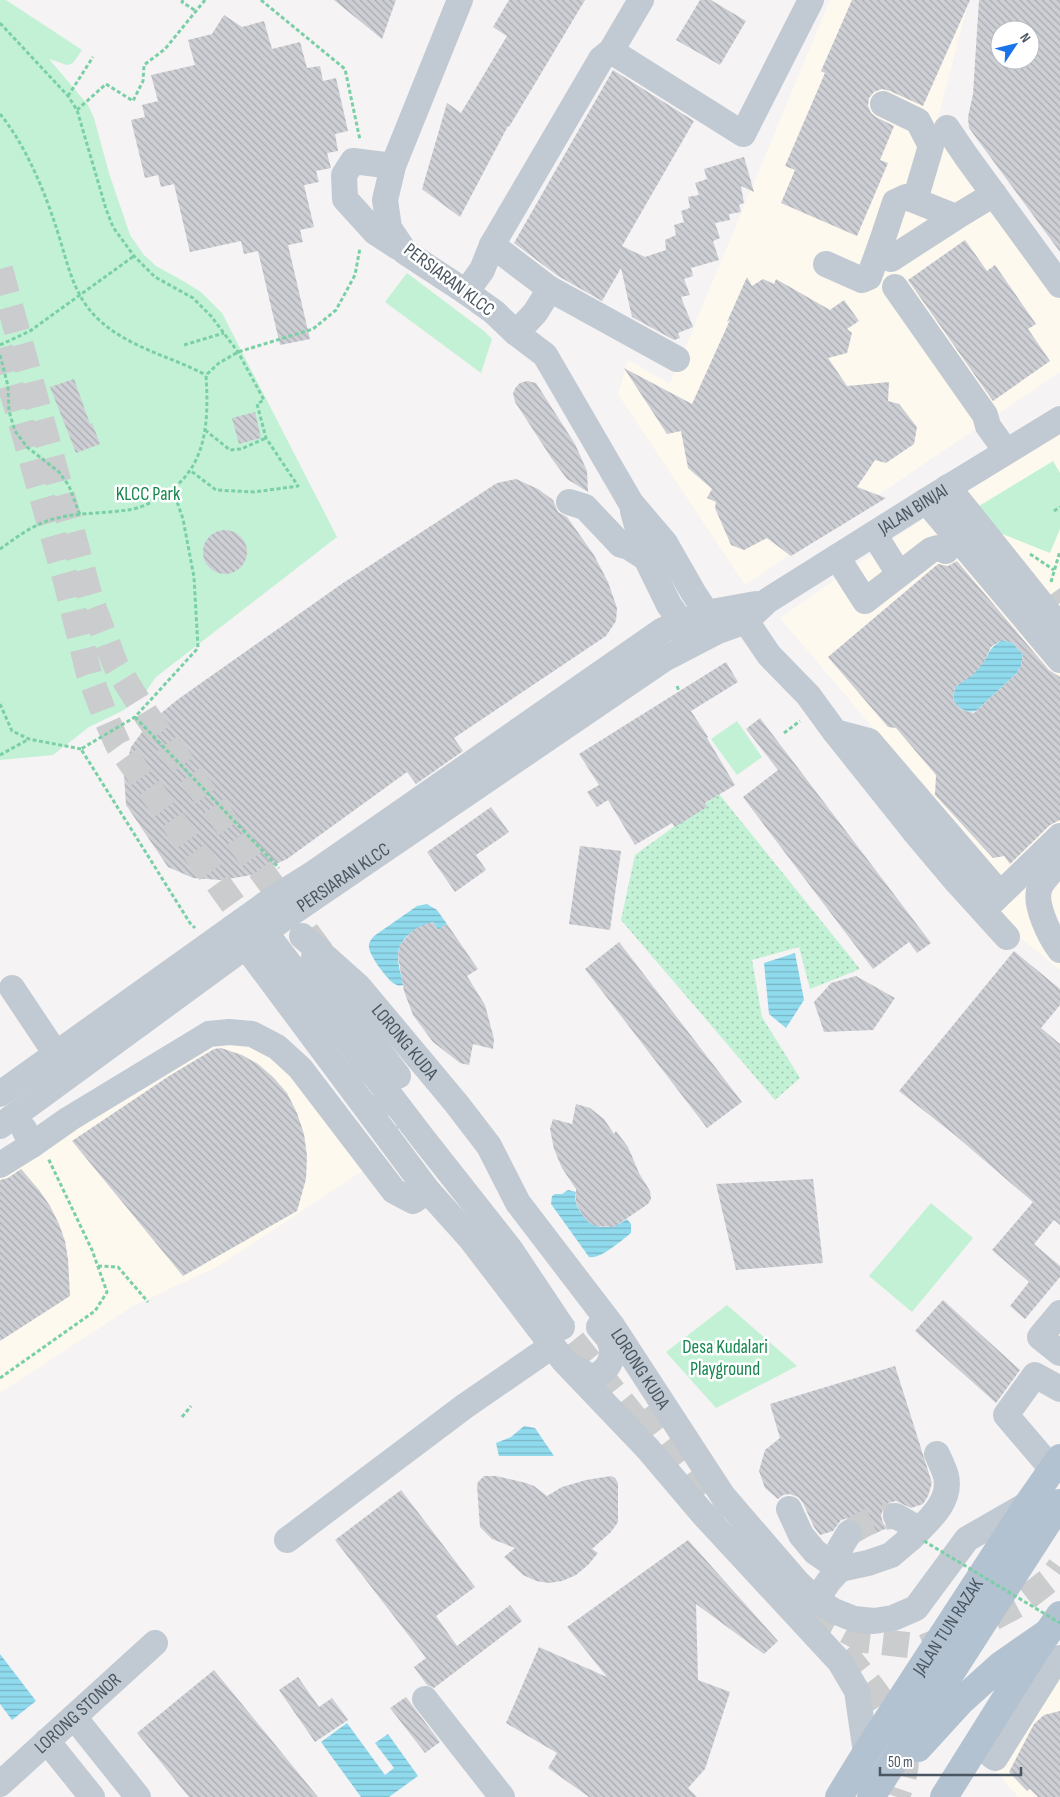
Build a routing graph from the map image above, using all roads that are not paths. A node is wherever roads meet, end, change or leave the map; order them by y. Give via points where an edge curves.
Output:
1 (460, 0) edge
2 (641, 0) edge
3 (811, 0) edge
4 (611, 51) junction
5 (883, 104) dead end
6 (947, 128) dead end
7 (393, 166) junction
8 (994, 194) junction
9 (915, 200) junction
10 (956, 216) junction
11 (881, 244) junction
12 (492, 245) junction
13 (405, 252) junction
14 (826, 264) dead end
15 (1060, 285) edge
16 (895, 287) dead end
17 (550, 289) junction
18 (466, 292) junction
19 (516, 333) junction
20 (677, 359) dead end
21 (1060, 419) edge
22 (1010, 449) junction
23 (948, 487) junction
24 (926, 501) junction
25 (569, 502) dead end
26 (631, 503) junction
27 (874, 534) junction
28 (946, 551) dead end
29 (837, 557) junction
30 (646, 558) junction
31 (899, 574) junction
32 (1002, 584) junction
33 (1051, 591) road end
34 (767, 602) joint
35 (741, 614) junction
36 (700, 627) junction
37 (1060, 627) edge
38 (1060, 660) edge
39 (835, 732) junction
40 (918, 800) junction
41 (914, 831) junction
42 (1060, 836) edge
43 (1060, 862) edge
44 (1060, 902) edge
45 (992, 903) junction
46 (287, 917) junction
47 (1060, 920) edge
48 (249, 930) junction
49 (1008, 936) dead end
50 (1060, 950) edge
51 (12, 988) dead end
52 (392, 1048) dead end
53 (56, 1054) junction
54 (354, 1071) dead end
55 (0, 1094) edge
56 (8, 1121) edge
57 (36, 1143) junction
58 (0, 1165) edge
59 (428, 1191) junction
60 (518, 1203) junction
61 (471, 1239) junction
62 (515, 1242) dead end
63 (589, 1297) junction
64 (1060, 1313) edge
65 (559, 1345) junction
66 (1060, 1353) edge
67 (1060, 1389) edge
68 (937, 1454) dead end
69 (1056, 1463) edge
70 (1060, 1503) edge
71 (1028, 1504) junction
72 (789, 1509) dead end
73 (896, 1516) dead end
74 (849, 1533) tunnel mouth
75 (917, 1539) junction
76 (287, 1540) dead end
77 (840, 1569) junction
78 (816, 1600) junction
79 (155, 1643) dead end
80 (1054, 1646) edge
81 (425, 1699) dead end
82 (74, 1717) junction
83 (47, 1741) junction
84 (866, 1753) junction
85 (0, 1784) edge
86 (92, 1797) edge
87 (138, 1797) edge
88 (502, 1797) edge
89 (839, 1797) edge
90 (872, 1797) edge
91 (944, 1797) edge

1 - 7 street, PERSIARAN KLCC
2 - 4 street
3 - 4 street via 743,134
4 - 12 street via 601,59
5 - 9 street via 918,121 931,146
6 - 8 street via 973,151
7 - 13 street, PERSIARAN KLCC via 384,200 389,228
7 - 13 street via 353,161 344,175 345,199 376,232
8 - 10 street
8 - 15 street
9 - 10 street
9 - 11 street via 906,197 895,202
10 - 11 street via 891,259
11 - 14 street via 869,276 862,280
12 - 17 street
12 - 18 street via 482,270
13 - 18 street, PERSIARAN KLCC
16 - 22 street via 985,415 988,426
17 - 19 street via 535,313
17 - 20 street
18 - 19 street, PERSIARAN KLCC
19 - 26 street, PERSIARAN KLCC via 546,355
21 - 22 street, JALAN BINJAI
22 - 23 street, JALAN BINJAI
23 - 24 street, JALAN BINJAI
23 - 32 street
24 - 27 street, JALAN BINJAI
24 - 32 street
25 - 30 street via 584,507 621,545
26 - 30 street, PERSIARAN KLCC
26 - 36 street, PERSIARAN KLCC via 665,543
27 - 29 street, JALAN BINJAI
27 - 31 street
28 - 31 street via 931,550
29 - 31 street via 865,601
29 - 34 street, JALAN BINJAI
30 - 36 street, PERSIARAN KLCC via 669,605
32 - 33 street
32 - 37 street
32 - 38 street
34 - 35 street, PERSIARAN KLCC
35 - 36 street, PERSIARAN KLCC
35 - 39 street via 769,655 808,695
36 - 46 street, PERSIARAN KLCC via 664,659
39 - 40 street via 869,741
39 - 41 street
40 - 41 street
40 - 45 street
41 - 45 street
42 - 45 street
43 - 50 street via 1039,888 1043,918
44 - 47 street
45 - 49 street
46 - 48 street, PERSIARAN KLCC
46 - 60 street, LORONG KUDA via 359,987 456,1102 489,1146
46 - 62 street, LORONG KUDA via 336,995 438,1130 467,1180
48 - 53 street, PERSIARAN KLCC
48 - 56 street, PERSIARAN KLCC
48 - 59 street
48 - 65 street via 510,1249
51 - 53 street
52 - 60 street
53 - 55 street, PERSIARAN KLCC
54 - 61 street
56 - 57 street
57 - 58 street
57 - 59 street via 69,1119 209,1034 252,1034 277,1047 300,1068 394,1192 412,1201
59 - 61 street
60 - 63 street, LORONG KUDA
61 - 65 street
63 - 65 street via 594,1318 609,1339 611,1361 598,1376 591,1377 581,1373
63 - 78 street, LORONG KUDA via 724,1496 798,1584
64 - 66 street via 1040,1337
65 - 76 street via 464,1406
65 - 84 street via 704,1515 840,1662 857,1691
67 - 69 street via 1036,1375 1006,1415
68 - 75 street via 946,1477 944,1498
69 - 71 main road, JALAN TUN RAZAK
70 - 90 main road, JALAN TUN RAZAK
71 - 78 street, LORONG KUDA via 967,1539 916,1608 893,1618 854,1620
71 - 84 main road, JALAN TUN RAZAK
72 - 77 street via 801,1535 815,1552
73 - 75 street via 910,1524
74 - 77 street via 840,1548
75 - 77 street via 891,1555
77 - 78 street
79 - 82 street, LORONG STONOR
80 - 90 main road via 1001,1665 961,1701
80 - 91 main road via 977,1744
81 - 88 street
82 - 83 street, LORONG STONOR
82 - 87 street
83 - 85 street, LORONG STONOR via 17,1761
83 - 86 street
84 - 89 main road, JALAN TUN RAZAK

